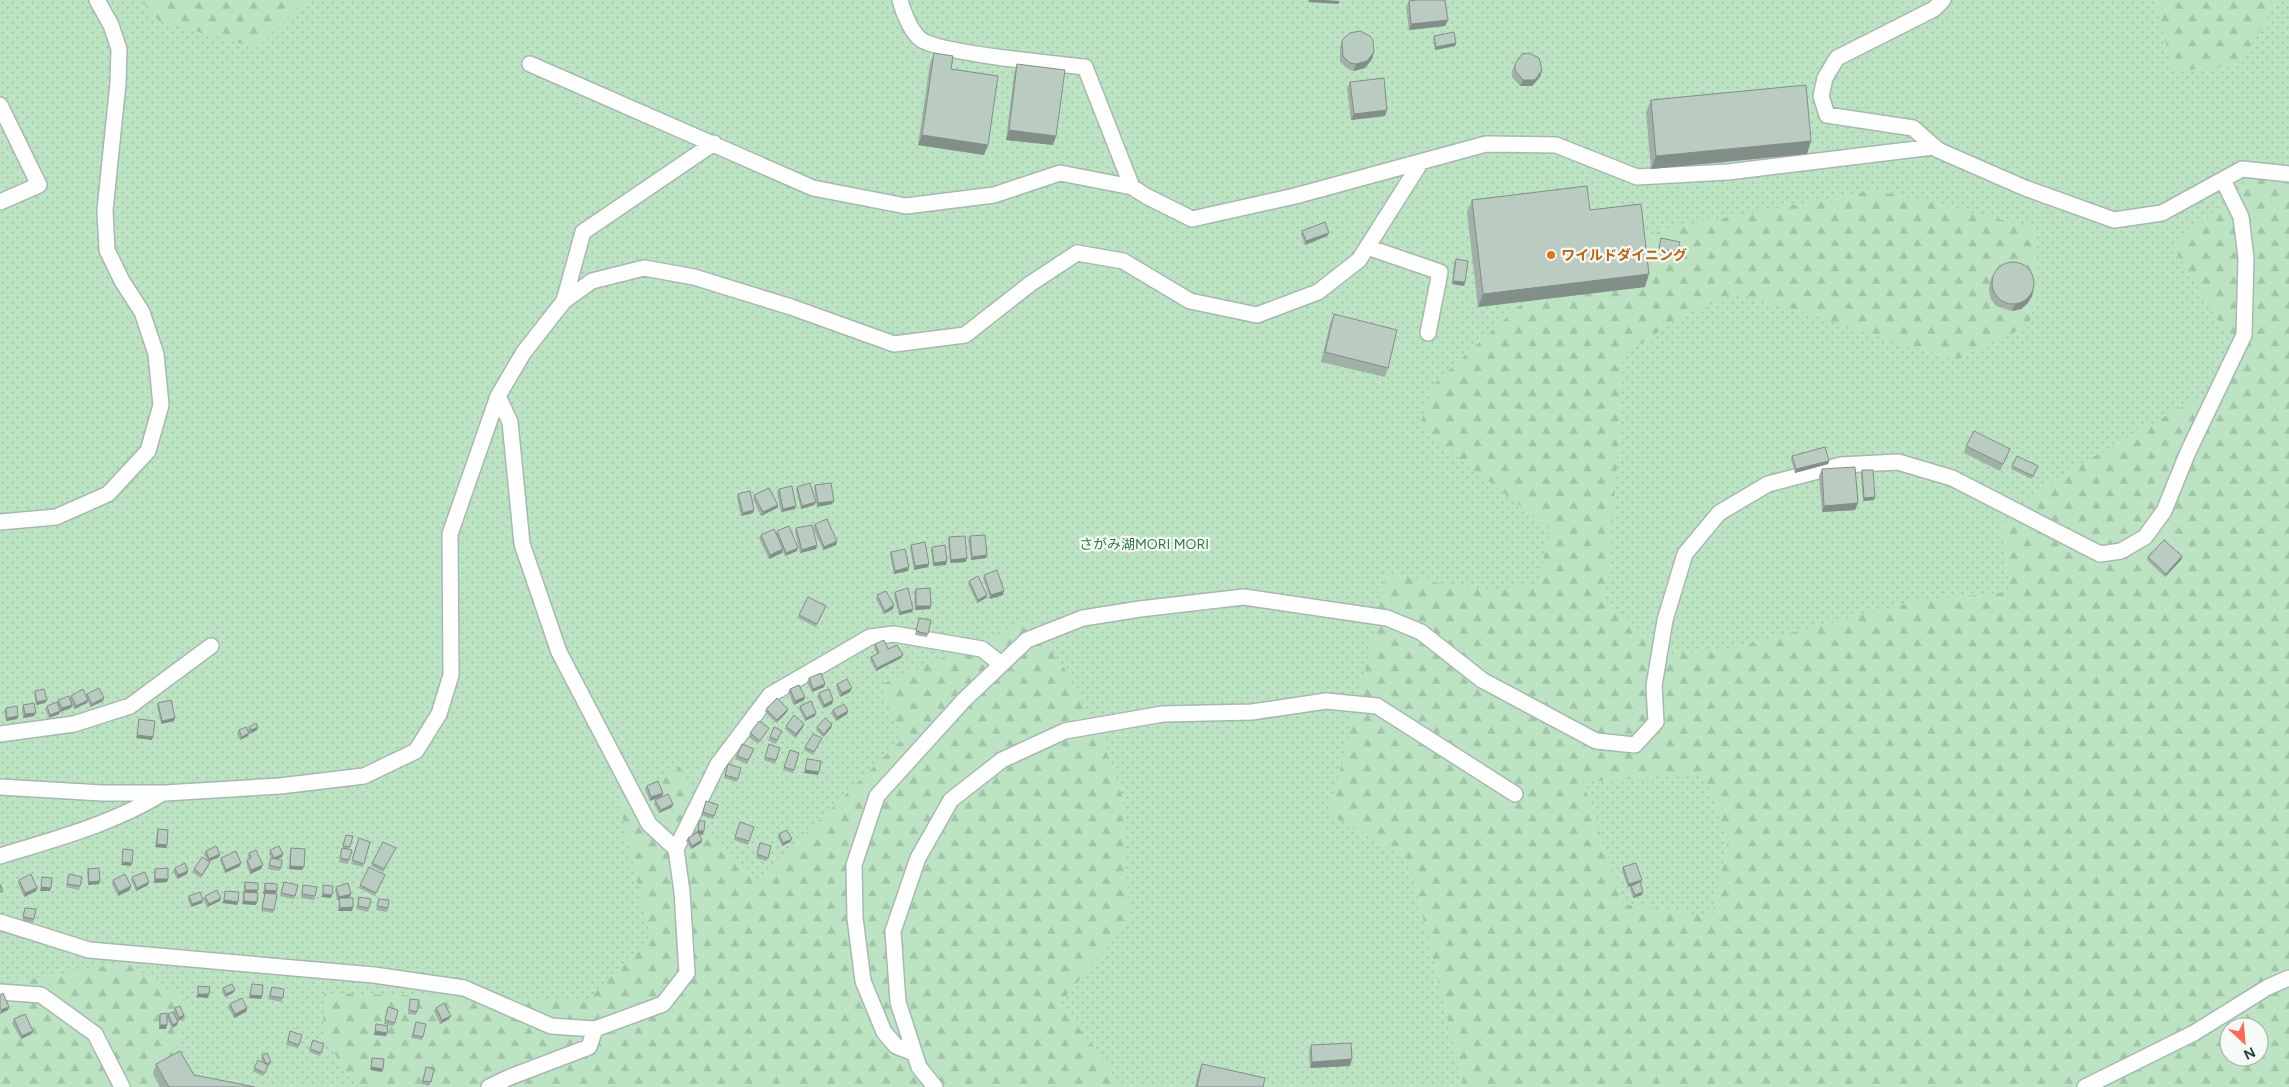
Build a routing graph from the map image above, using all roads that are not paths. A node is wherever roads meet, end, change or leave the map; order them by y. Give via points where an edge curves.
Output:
1 (97, 0) edge
2 (900, 0) edge
3 (1943, 0) edge
4 (530, 64) dead end
5 (0, 105) edge
6 (714, 143) junction
7 (1933, 146) junction
8 (1421, 162) junction
9 (2289, 174) edge
10 (2223, 180) junction
11 (1132, 187) junction
12 (0, 202) edge
13 (1368, 246) junction
14 (564, 301) junction
15 (1428, 333) dead end
16 (498, 396) junction
17 (0, 522) edge
18 (211, 646) dead end
19 (1001, 664) junction
20 (0, 734) edge
21 (0, 787) edge
22 (165, 792) junction
23 (1515, 794) dead end
24 (676, 849) junction
25 (0, 856) edge
26 (0, 922) edge
27 (2289, 978) edge
28 (0, 992) edge
29 (595, 1029) junction
30 (914, 1053) junction
31 (122, 1087) edge
32 (489, 1087) edge
33 (935, 1087) edge
34 (2085, 1087) edge

1 - 17 lane via 111,25 119,49 105,210 107,250 142,312 156,354 161,405 148,451 108,494 56,517
2 - 11 lane via 903,12 919,39 945,49 1085,67
3 - 7 lane via 1934,9 1837,58 1825,78 1821,96 1828,115 1913,128
4 - 6 lane
5 - 12 lane via 39,185
6 - 11 lane via 813,188 906,206 994,195 1060,173
6 - 14 lane via 583,232
7 - 8 lane via 1728,172 1636,177 1556,145 1486,144
7 - 10 lane via 2025,188 2114,220 2162,213
8 - 11 lane via 1295,196 1192,219
8 - 13 lane
9 - 10 lane via 2242,168
10 - 19 lane via 2240,217 2246,258 2244,335 2188,452 2164,511 2145,537 2121,551 2100,554 1952,478 1898,462 1841,465 1768,484 1719,512 1686,554 1665,620 1654,686 1656,722 1635,745 1596,741 1482,680 1421,632 1387,618 1244,597 1084,618 1027,640
13 - 14 lane via 1358,260 1318,292 1257,315 1190,301 1122,261 1077,254 1030,284 965,335 894,344 694,277 644,268 592,281
13 - 15 lane via 1440,272
14 - 16 lane via 524,352
16 - 22 lane via 450,534 451,675 439,714 416,751 364,776 280,786
16 - 24 lane via 510,422 522,544 560,652 648,824
18 - 20 lane via 130,706 74,724
19 - 24 lane via 982,649 894,634 870,637 827,660 770,695 718,764
19 - 30 lane via 877,796 854,865 855,918 863,981 884,1032 896,1046
21 - 22 lane via 102,793
22 - 25 lane via 136,810
23 - 30 lane via 1377,706 1326,701 1252,712 1163,714 1065,731 1002,760 951,800 918,858 893,931 898,1002
24 - 29 lane via 682,892 686,973 663,1004
26 - 29 lane via 89,950 374,976 464,988 551,1026
27 - 34 lane via 2268,987 2194,1033
28 - 31 lane via 41,994 95,1034
29 - 32 lane via 589,1047
30 - 33 lane via 919,1067

